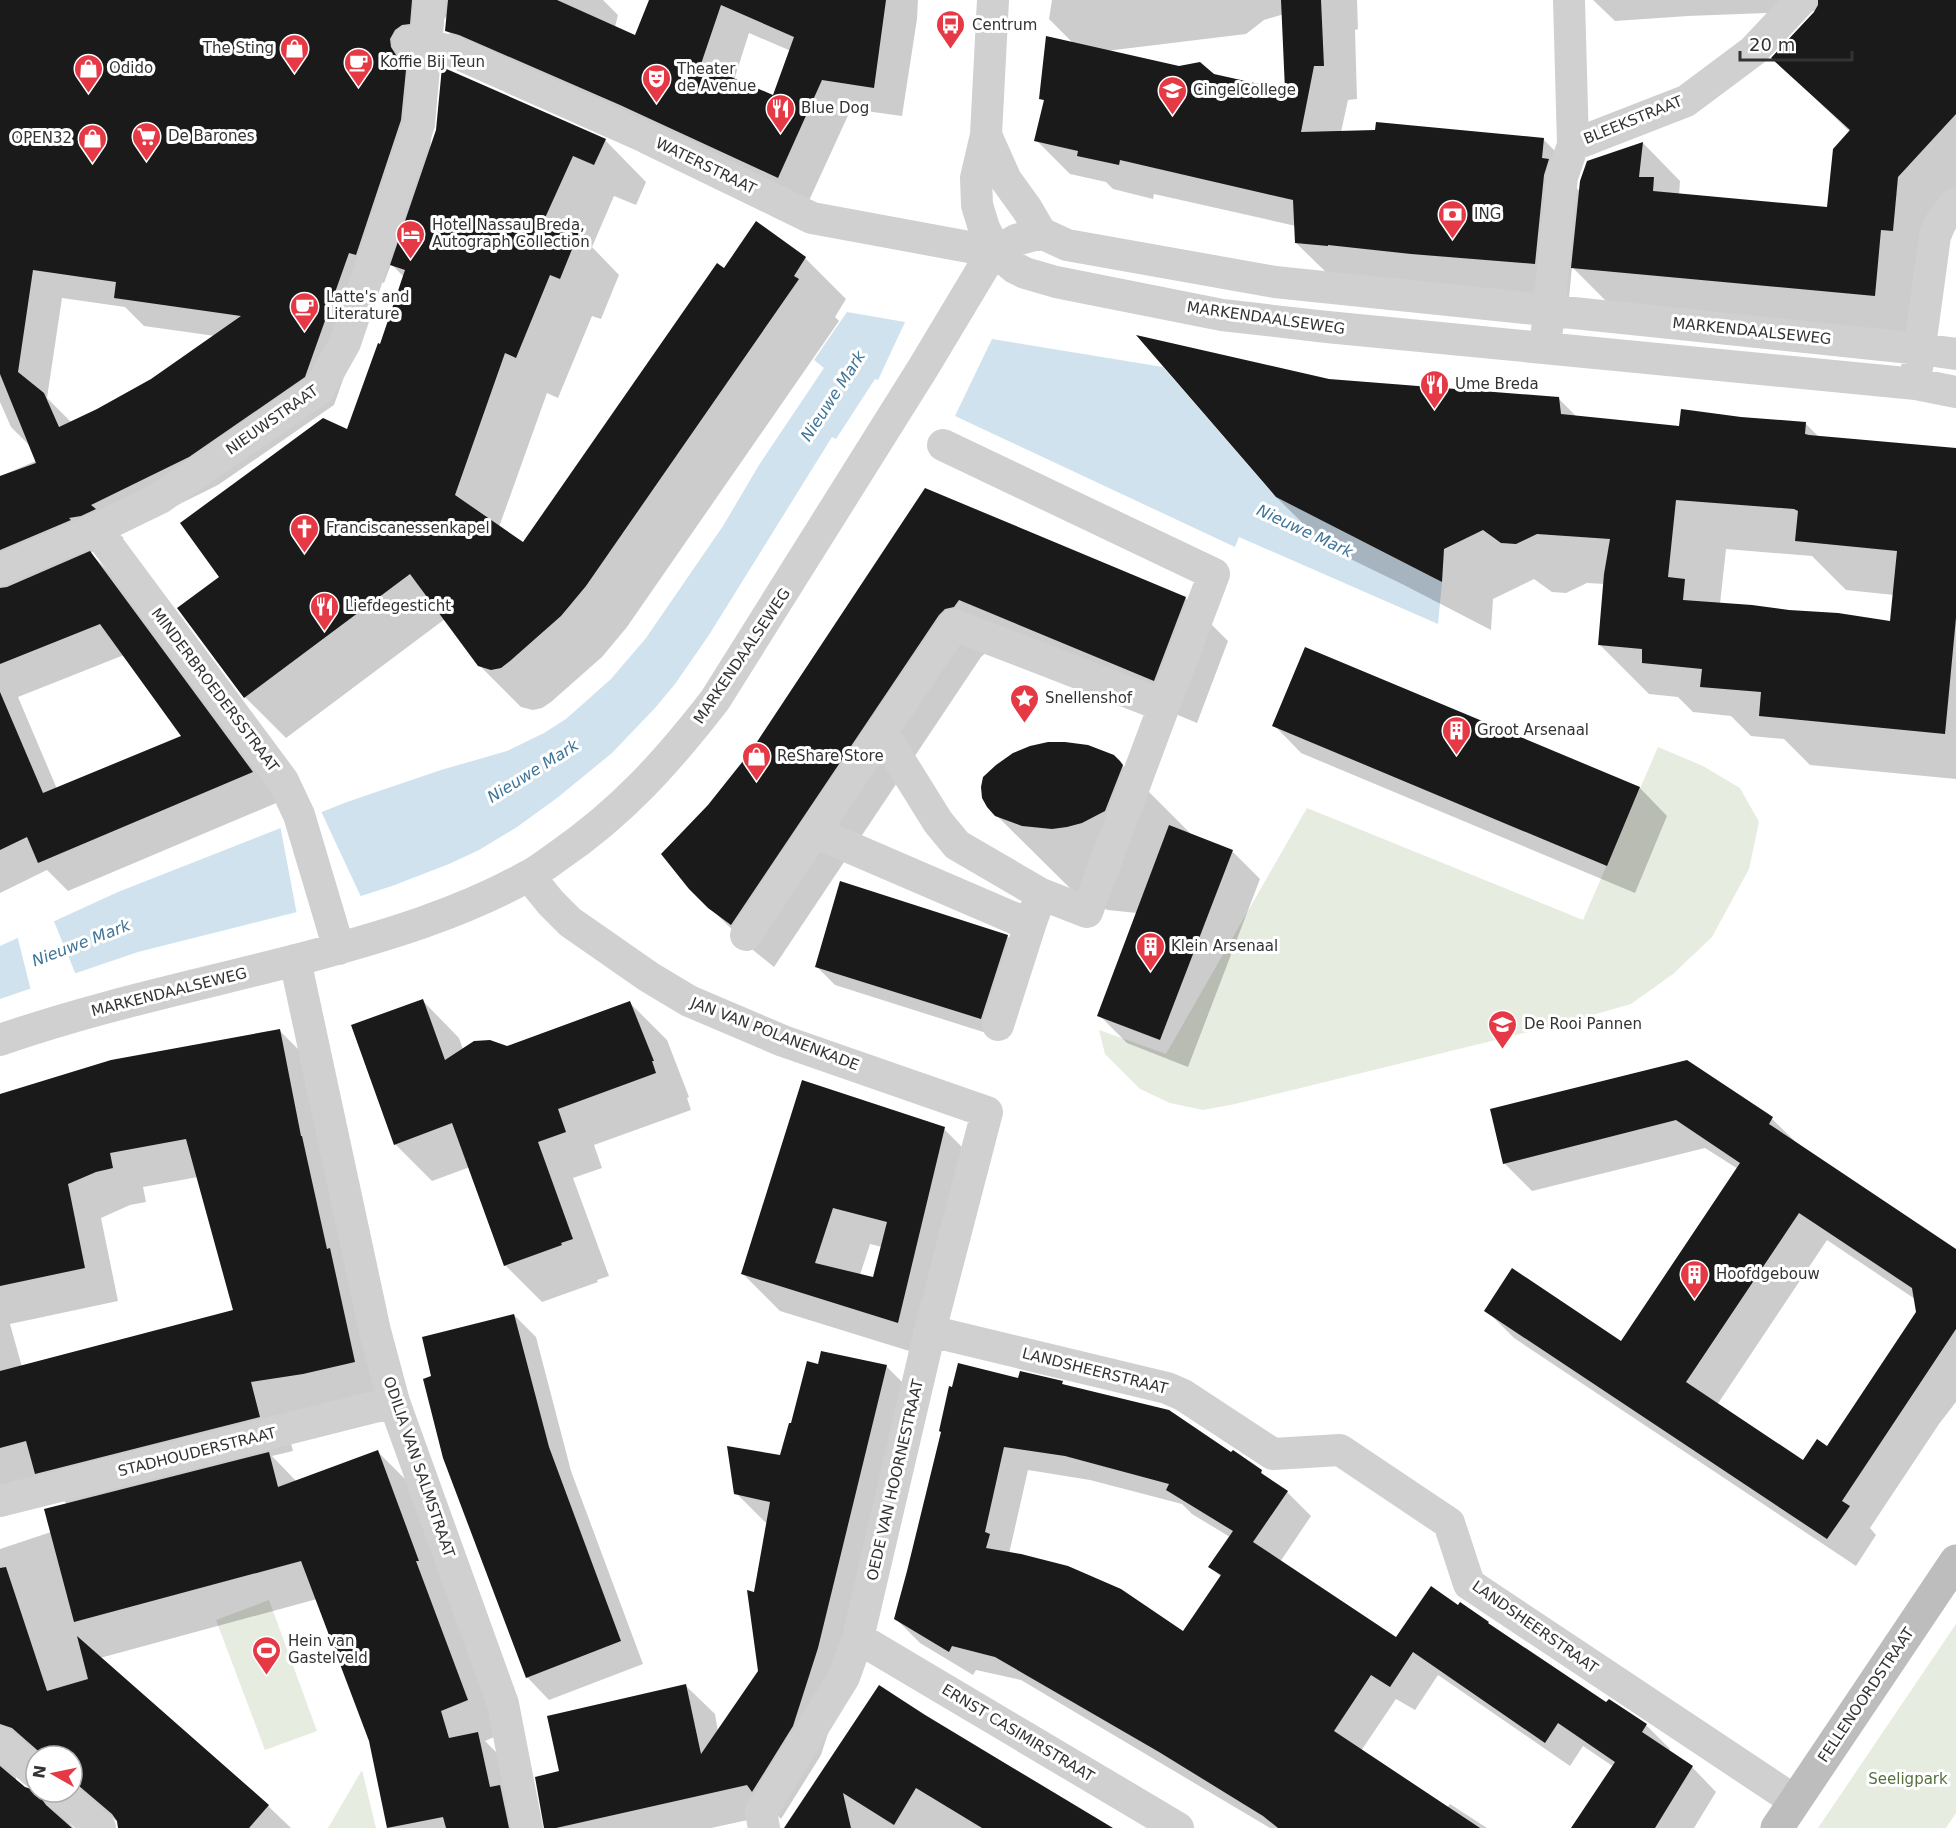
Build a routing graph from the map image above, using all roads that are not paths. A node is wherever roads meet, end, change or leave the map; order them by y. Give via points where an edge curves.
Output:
1 (430, 0) edge
2 (993, 0) edge
3 (1569, 0) edge
4 (1801, 0) edge
5 (417, 43) junction
6 (986, 135) junction
7 (1573, 145) junction
8 (1006, 180) junction
9 (1956, 203) edge
10 (1041, 233) junction
11 (996, 252) junction
12 (1549, 310) junction
13 (1545, 348) junction
14 (1920, 349) junction
15 (1956, 354) edge
16 (1916, 384) junction
17 (1956, 392) edge
18 (943, 445) dead end
19 (96, 529) junction
20 (0, 570) edge
21 (1164, 706) junction
22 (882, 732) junction
23 (814, 832) junction
24 (529, 876) junction
25 (1041, 894) junction
26 (1030, 925) junction
27 (746, 935) dead end
28 (339, 948) junction
29 (295, 960) junction
30 (998, 1025) dead end
31 (0, 1040) edge
32 (987, 1112) joint
33 (930, 1331) junction
34 (394, 1402) junction
35 (0, 1501) edge
36 (1956, 1561) edge
37 (858, 1638) junction
38 (0, 1742) edge
39 (24, 1763) edge
40 (1795, 1801) junction
41 (72, 1804) edge
42 (100, 1828) edge
43 (527, 1828) edge
44 (764, 1828) edge
45 (1178, 1828) edge
46 (1777, 1828) edge

1 - 5 street, NIEUWSTRAAT
2 - 6 street
3 - 7 street, BLEEKSTRAAT
4 - 7 street, BLEEKSTRAAT via 1753,51 1686,100
5 - 11 street, WATERSTRAAT via 452,51 623,127 812,218
5 - 19 street, NIEUWSTRAAT via 419,124 345,343 319,389 160,498
6 - 8 street
6 - 11 street via 976,178 977,205
7 - 12 street, BLEEKSTRAAT via 1562,177
8 - 10 street
8 - 11 street via 998,205
9 - 14 street via 1935,236
10 - 11 street, MARKENDAALSEWEG via 1016,240
10 - 12 street, MARKENDAALSEWEG via 1073,246 1275,282
11 - 13 street, MARKENDAALSEWEG via 1015,268 1036,276 1222,315
11 - 24 street, MARKENDAALSEWEG via 715,700 651,778 615,813
12 - 13 street
12 - 14 street, MARKENDAALSEWEG
13 - 16 street, MARKENDAALSEWEG
14 - 15 street, MARKENDAALSEWEG
14 - 16 street
16 - 17 street, MARKENDAALSEWEG
18 - 21 street via 1214,574
19 - 20 street, NIEUWSTRAAT
19 - 28 street, MINDERBROEDERSSTRAAT via 283,781 298,815
21 - 22 street via 954,625
21 - 25 street via 1087,912
22 - 23 street
22 - 25 street via 938,822 957,845
23 - 26 street
23 - 27 street
24 - 28 street, MARKENDAALSEWEG via 436,918
24 - 32 street, JAN VAN POLANENKADE via 570,922 689,1001 783,1041
25 - 26 street
26 - 30 street
28 - 29 street, MARKENDAALSEWEG
29 - 31 street, MARKENDAALSEWEG
29 - 34 street, ODILIA VAN SALMSTRAAT via 375,1331
32 - 33 street, OEDE VAN HOORNESTRAAT
33 - 37 street, OEDE VAN HOORNESTRAAT
33 - 40 street, LANDSHEERSTRAAT via 1167,1388 1272,1454 1340,1450 1449,1523 1469,1584
34 - 35 street, STADHOUDERSTRAAT
34 - 43 street, ODILIA VAN SALMSTRAAT via 503,1704
36 - 40 main road, FELLENOORDSTRAAT
37 - 44 street, OEDE VAN HOORNESTRAAT via 844,1677 761,1812
37 - 45 street, ERNST CASIMIRSTRAAT
38 - 39 street
40 - 46 main road, FELLENOORDSTRAAT
41 - 42 street

